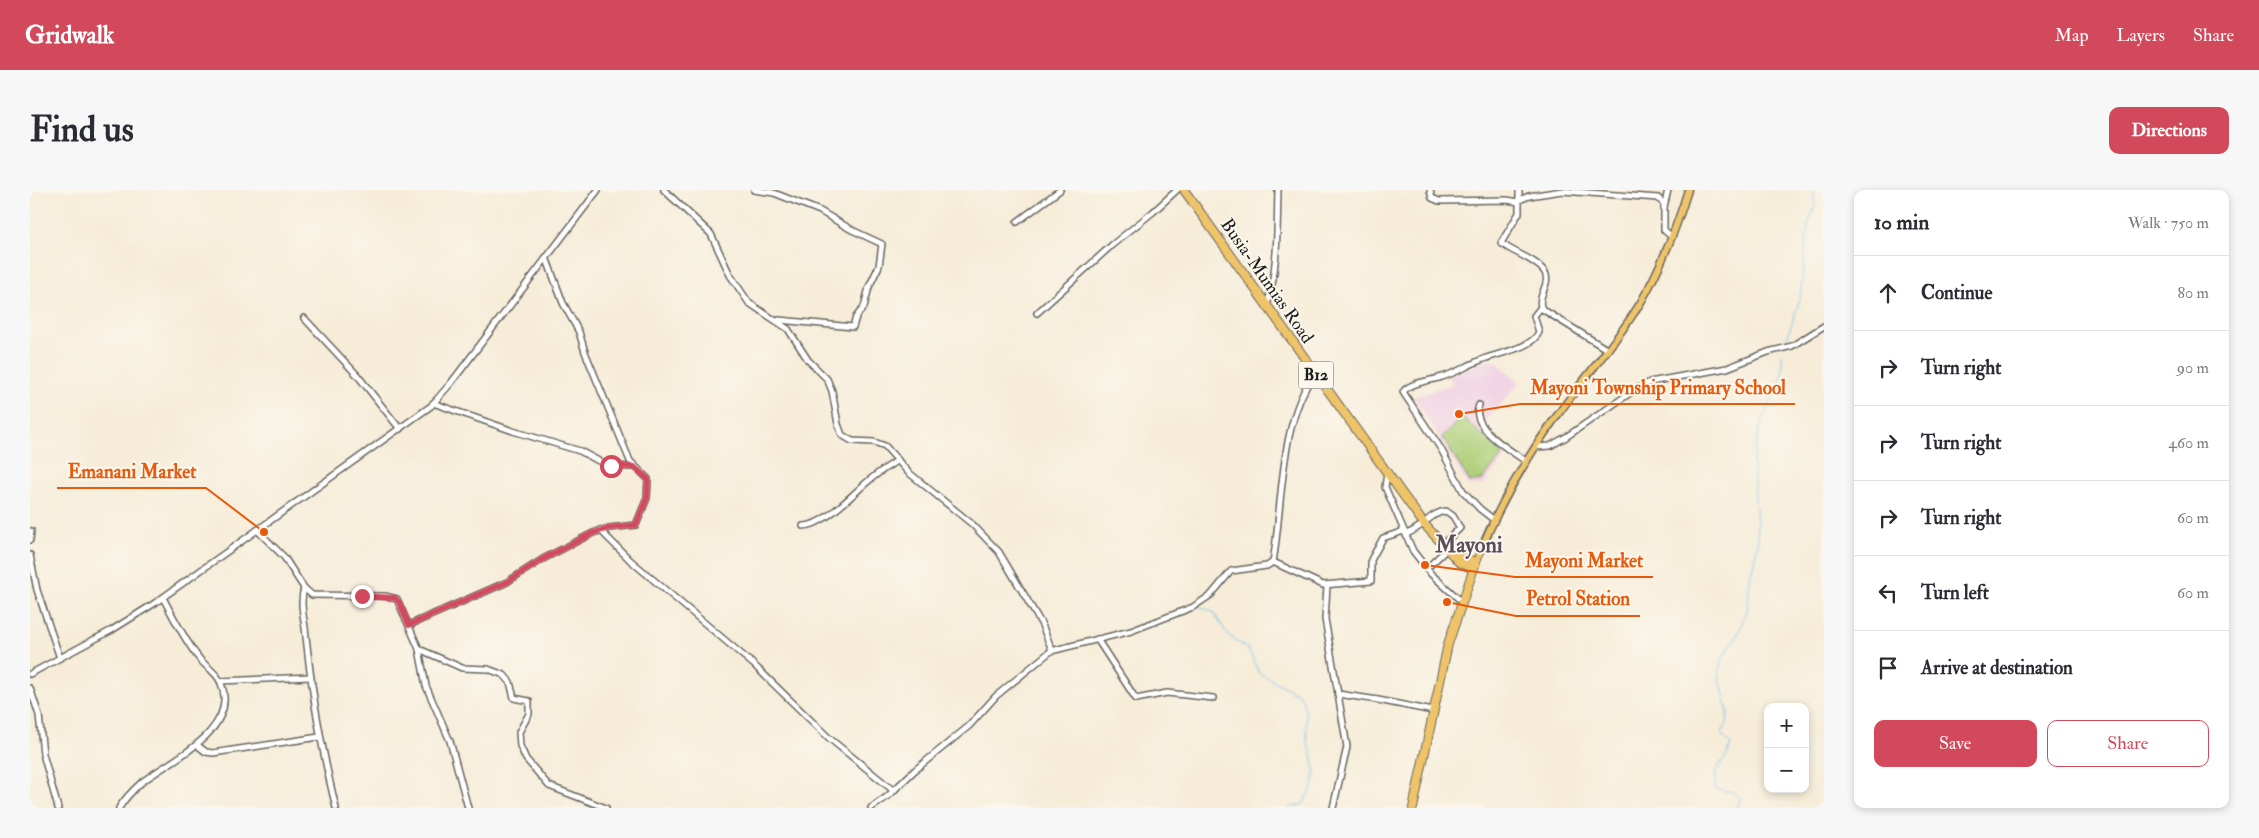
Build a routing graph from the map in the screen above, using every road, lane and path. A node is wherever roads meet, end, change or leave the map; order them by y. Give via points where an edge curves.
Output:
1 (598, 190) edge
2 (664, 190) edge
3 (754, 190) edge
4 (1060, 190) edge
5 (1177, 190) edge
6 (1184, 190) edge
7 (1278, 190) edge
8 (1430, 190) edge
9 (1519, 190) edge
10 (1668, 190) edge
11 (1688, 190) edge
12 (1518, 200) junction
13 (1664, 207) junction
14 (1017, 222) dead end
15 (1672, 237) junction
16 (546, 258) junction
17 (1267, 307) junction
18 (1541, 307) junction
19 (1037, 313) dead end
20 (304, 318) dead end
21 (777, 320) junction
22 (1824, 326) edge
23 (1608, 350) junction
24 (1315, 373) junction
25 (433, 403) junction
26 (1478, 404) dead end
27 (400, 429) junction
28 (1536, 447) junction
29 (898, 460) junction
30 (1527, 462) junction
31 (634, 467) junction
32 (1386, 473) junction
33 (1493, 519) junction
34 (1424, 524) junction
35 (803, 526) dead end
36 (257, 530) junction
37 (600, 530) junction
38 (31, 531) edge
39 (1405, 532) junction
40 (30, 540) edge
41 (1444, 548) junction
42 (30, 555) edge
43 (1453, 555) junction
44 (1273, 562) junction
45 (1462, 564) junction
46 (1475, 565) junction
47 (1426, 569) junction
48 (1467, 583) junction
49 (1327, 586) junction
50 (304, 588) junction
51 (162, 598) junction
52 (1461, 601) junction
53 (409, 625) junction
54 (1097, 640) junction
55 (419, 649) junction
56 (1052, 650) junction
57 (60, 658) junction
58 (30, 674) edge
59 (310, 677) junction
60 (220, 681) junction
61 (30, 688) edge
62 (1338, 694) junction
63 (1213, 698) dead end
64 (1433, 711) junction
65 (319, 737) junction
66 (197, 745) junction
67 (894, 791) junction
68 (58, 808) edge
69 (119, 808) edge
70 (336, 808) edge
71 (468, 808) edge
72 (606, 808) edge
73 (871, 808) edge
74 (1332, 808) edge
75 (1413, 808) edge

1 - 16 street
2 - 21 street via 711,234 730,275 749,303
3 - 21 street via 820,211 882,244 879,266 853,328
4 - 14 street
5 - 19 street
6 - 17 highway, Busia-Mumias Road / B12
7 - 17 street via 1276,263
8 - 12 street via 1432,198 1438,200
9 - 12 street
10 - 13 street
11 - 15 main road
12 - 13 street via 1567,190 1654,197 1660,199
12 - 18 street via 1519,213 1501,242 1545,273
13 - 15 street via 1664,227 1666,234
15 - 23 main road via 1644,297
16 - 25 street
16 - 31 street
17 - 24 highway, Busia-Mumias Road / B12
18 - 23 street
18 - 33 street via 1534,316 1539,332 1532,341 1403,392 1441,449 1463,491
20 - 27 street via 358,376
21 - 29 street via 791,331 806,357 829,382 842,435 852,441 882,444
22 - 28 street via 1792,346 1726,368 1650,382 1633,390 1566,437 1550,446
23 - 28 main road
24 - 32 highway, Busia-Mumias Road / B12
24 - 44 street via 1304,393 1288,445
25 - 27 street
25 - 31 street via 580,451 608,466
26 - 30 street via 1478,414 1485,431
27 - 36 street
28 - 30 main road
29 - 35 street via 826,517
29 - 56 street via 972,524 999,552 1042,625
30 - 33 main road
31 - 37 street via 646,476 649,485 638,523
32 - 34 highway, Busia-Mumias Road / B12
32 - 39 street via 1385,487
33 - 46 main road
34 - 39 street via 1419,529
34 - 41 highway, Busia-Mumias Road / B12
34 - 41 street via 1441,512 1446,511 1453,516 1460,530
36 - 50 street via 284,557
36 - 51 street
37 - 53 street via 543,559 507,582
37 - 67 street via 630,560 753,664 829,738
38 - 40 street
39 - 47 street
39 - 49 street via 1383,538 1371,560 1371,581
41 - 43 highway, Busia-Mumias Road / B12
41 - 47 street
42 - 57 street via 37,590
43 - 45 highway, Busia-Mumias Road / B12
43 - 46 highway, Busia-Mumias Road / B12
44 - 49 street
44 - 54 street via 1267,566 1234,569 1200,603 1155,622
45 - 46 highway, Busia-Mumias Road / B12
45 - 48 highway
46 - 48 highway
47 - 52 street
48 - 52 highway
49 - 62 street via 1325,619
50 - 53 street via 315,596 395,598
50 - 59 street via 302,605
51 - 57 street
51 - 60 street via 197,657
52 - 64 highway
53 - 55 street
54 - 56 street
54 - 63 street via 1136,698 1167,693
55 - 71 street via 426,686 447,731
55 - 72 street via 462,668 488,669 506,677 514,698 529,701 529,714 519,732 526,760 549,786
56 - 67 street via 996,696 968,726 914,770
57 - 58 street
59 - 60 street
59 - 65 street
60 - 66 street via 223,696 220,712 214,725
61 - 68 street via 39,715 43,754
62 - 64 street
62 - 74 street via 1347,748
64 - 75 highway
65 - 66 street via 213,753
65 - 70 street
66 - 69 street via 142,783
67 - 73 street

